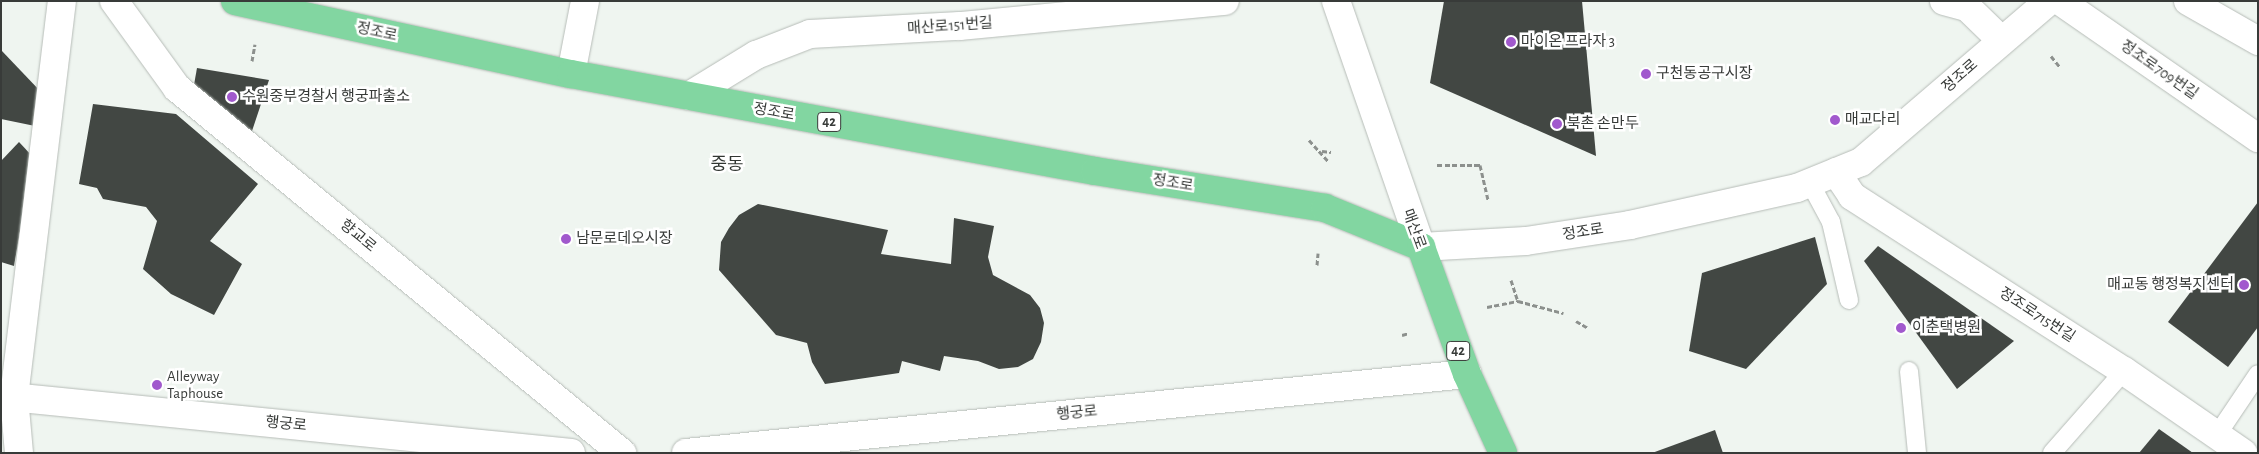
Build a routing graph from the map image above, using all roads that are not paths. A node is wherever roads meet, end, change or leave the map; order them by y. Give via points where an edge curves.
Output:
1 (62, 1) edge
2 (114, 1) edge
3 (235, 1) edge
4 (321, 1) edge
5 (585, 1) edge
6 (1225, 1) edge
7 (1336, 1) edge
8 (1944, 1) edge
9 (2049, 1) edge
10 (2060, 1) edge
11 (2188, 1) edge
12 (347, 25) junction
13 (2001, 40) junction
14 (2258, 41) edge
15 (571, 74) junction
16 (689, 96) junction
17 (2258, 138) edge
18 (1836, 172) junction
19 (1810, 183) junction
20 (1421, 247) junction
21 (1849, 300) dead end
22 (2124, 370) junction
23 (1909, 371) dead end
24 (1467, 374) junction
25 (2258, 374) edge
26 (8, 397) edge
27 (2217, 435) junction
28 (19, 453) edge
29 (571, 453) edge
30 (622, 453) edge
31 (686, 453) edge
32 (1503, 453) edge
33 (1917, 453) edge
34 (2052, 453) edge
35 (2243, 453) edge

1 - 26 street
2 - 30 street, 향교로 via 177,88
3 - 12 main road, 정조로 / 42
4 - 12 main road
5 - 15 street
6 - 16 street, 매산로151번길 via 960,26 810,34 756,55
7 - 20 street, 매산로
8 - 13 street via 1967,7
9 - 13 street, 정조로
10 - 17 street, 정조로709번길
11 - 14 street
12 - 15 main road, 정조로 / 42
13 - 18 street, 정조로 via 1861,162
15 - 16 main road, 정조로 / 42
16 - 20 main road, 정조로 / 42 via 1095,171 1325,208
18 - 19 street, 정조로
18 - 22 street, 정조로715번길 via 1852,196
19 - 20 street, 정조로 via 1736,204 1630,225 1526,241
19 - 21 lane via 1831,222
20 - 24 main road, 매산로 / 42
22 - 27 street, 정조로715번길
22 - 34 lane
23 - 33 lane
24 - 31 street, 행궁로
24 - 32 main road, 매산로 / 42
25 - 27 lane
26 - 28 street
26 - 29 street, 행궁로
27 - 35 street, 정조로715번길

